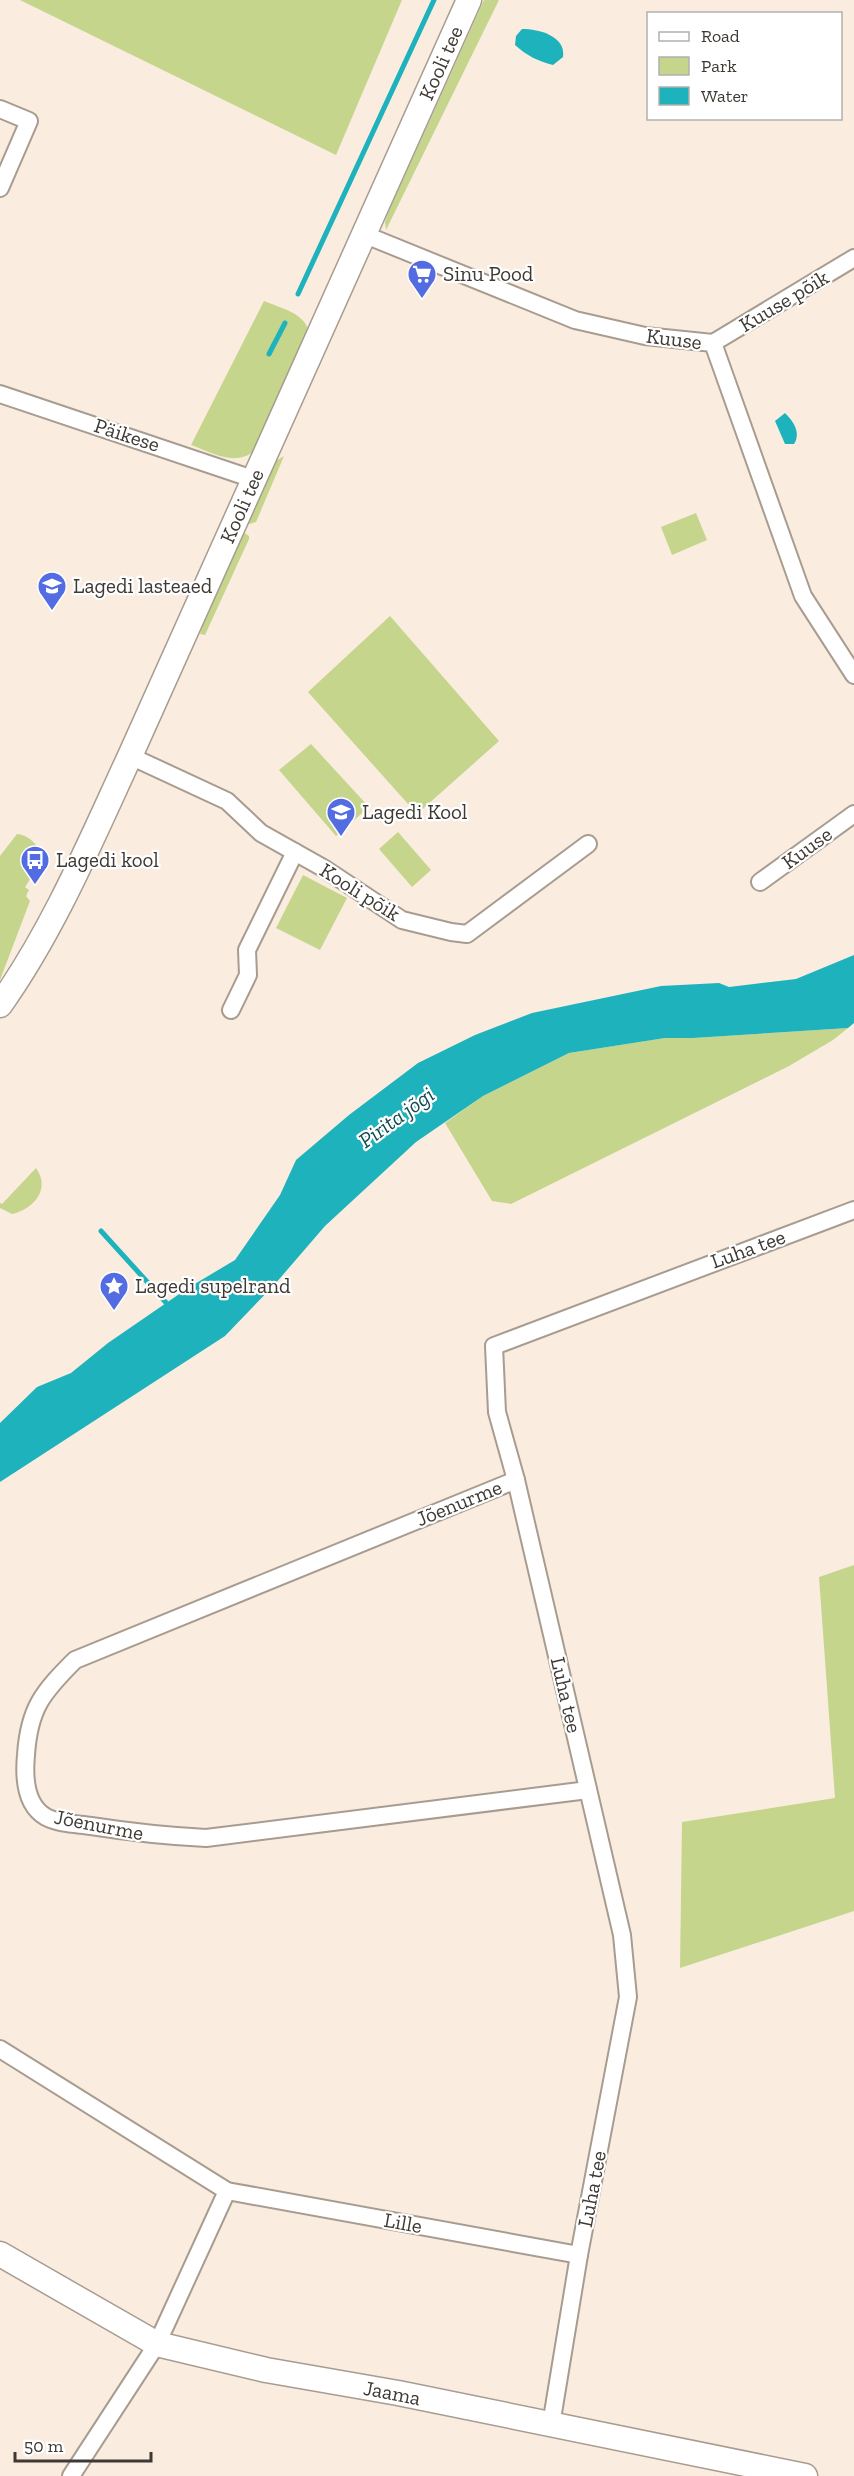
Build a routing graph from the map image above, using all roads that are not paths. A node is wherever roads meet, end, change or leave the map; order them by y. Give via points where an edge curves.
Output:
1 (469, 0) edge
2 (0, 109) edge
3 (0, 188) edge
4 (363, 234) junction
5 (854, 258) edge
6 (714, 344) junction
7 (0, 394) edge
8 (254, 479) junction
9 (854, 675) edge
10 (130, 756) junction
11 (854, 814) edge
12 (588, 844) dead end
13 (295, 852) junction
14 (760, 882) dead end
15 (0, 1005) edge
16 (231, 1010) dead end
17 (854, 1210) edge
18 (516, 1480) junction
19 (588, 1790) junction
20 (0, 2049) edge
21 (227, 2191) junction
22 (0, 2254) edge
23 (579, 2255) junction
24 (157, 2344) junction
25 (551, 2424) junction
26 (71, 2476) edge
27 (805, 2476) edge

1 - 4 street, Kooli tee
2 - 3 street via 29,121
4 - 6 street, Kuuse via 575,320 645,336
4 - 8 street, Kooli tee
5 - 6 street, Kuuse põik
6 - 9 street, Kuuse via 803,596
7 - 8 street, Päikese
8 - 10 street, Kooli tee
10 - 13 street, Kooli põik via 227,801 261,833
10 - 15 street, Kooli tee via 39,942
11 - 14 street, Kuuse
12 - 13 street, Kooli põik via 467,934 402,920
13 - 16 street via 247,950 248,975
17 - 18 street, Luha tee via 494,1346 497,1412
18 - 19 street, Luha tee
18 - 19 street, Jõenurme via 75,1660 46,1688 33,1713 25,1771 30,1798 46,1816 65,1822 156,1836 206,1838
19 - 23 street, Luha tee via 622,1935 628,1997
20 - 21 street, Lille
21 - 23 street, Lille
21 - 24 street
22 - 24 street, Jaama
23 - 25 street, Luha tee
24 - 25 street, Jaama via 266,2370
24 - 26 street
25 - 27 street, Jaama

